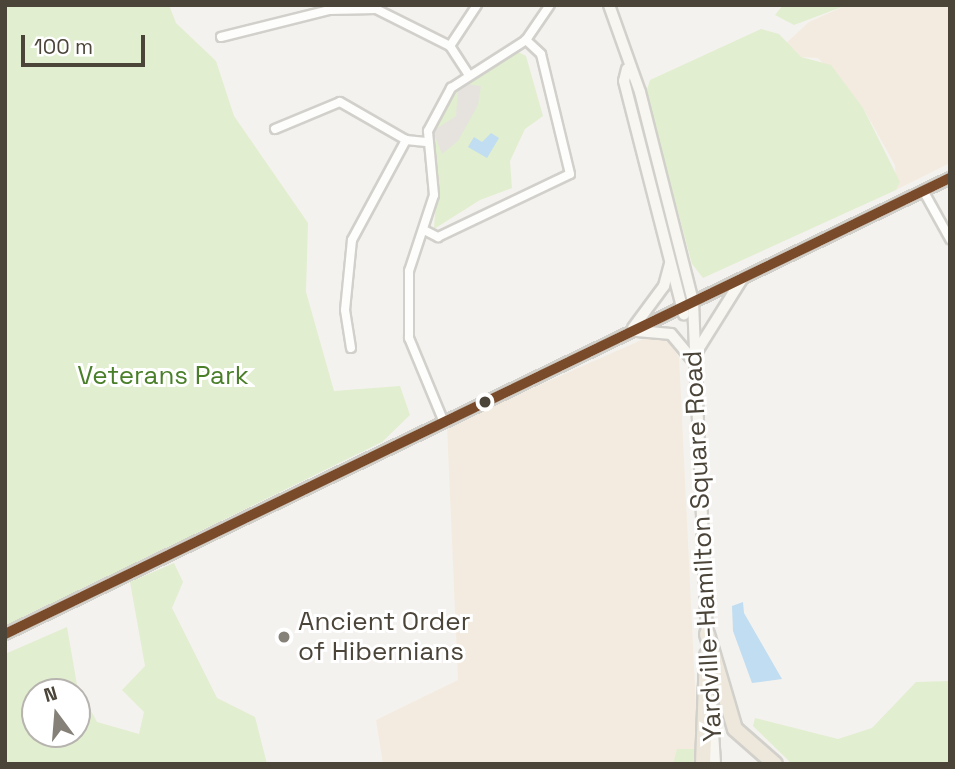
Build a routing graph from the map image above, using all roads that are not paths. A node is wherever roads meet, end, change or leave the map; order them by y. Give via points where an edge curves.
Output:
1 (477, 5) edge
2 (550, 5) edge
3 (609, 5) edge
4 (377, 7) edge
5 (221, 37) dead end
6 (526, 40) junction
7 (450, 46) junction
8 (627, 69) junction
9 (469, 75) junction
10 (275, 129) dead end
11 (406, 140) junction
12 (426, 142) junction
13 (950, 178) edge
14 (924, 192) junction
15 (424, 230) junction
16 (950, 239) edge
17 (671, 261) junction
18 (743, 278) junction
19 (687, 305) junction
20 (631, 331) junction
21 (351, 348) dead end
22 (692, 359) junction
23 (443, 420) junction
24 (5, 634) edge
25 (707, 637) junction
26 (703, 764) edge
27 (715, 764) edge
28 (775, 764) edge

1 - 7 street
2 - 6 street
3 - 8 street, Yardville-Hamilton Square Road
4 - 5 street via 329,10
4 - 7 street
6 - 9 street
6 - 15 street via 541,54 570,174 438,237
7 - 9 street
8 - 17 street, Yardville-Hamilton Square Road via 624,80
8 - 19 street, Yardville-Hamilton Square Road via 640,92
9 - 12 street via 436,107
10 - 11 street via 340,102
11 - 12 street
11 - 21 street via 352,240 345,310
12 - 15 street via 434,195
13 - 14 street
14 - 16 street
14 - 18 street
15 - 23 street via 408,271 410,338
17 - 19 street, Yardville-Hamilton Square Road
17 - 20 street via 664,286
18 - 19 street
18 - 22 street
19 - 20 street
19 - 22 street, Yardville-Hamilton Square Road
20 - 22 street via 671,334
20 - 23 street
22 - 25 street, Yardville-Hamilton Square Road
23 - 24 street
25 - 26 highway
25 - 27 street, Yardville-Hamilton Square Road
25 - 28 highway via 735,729

